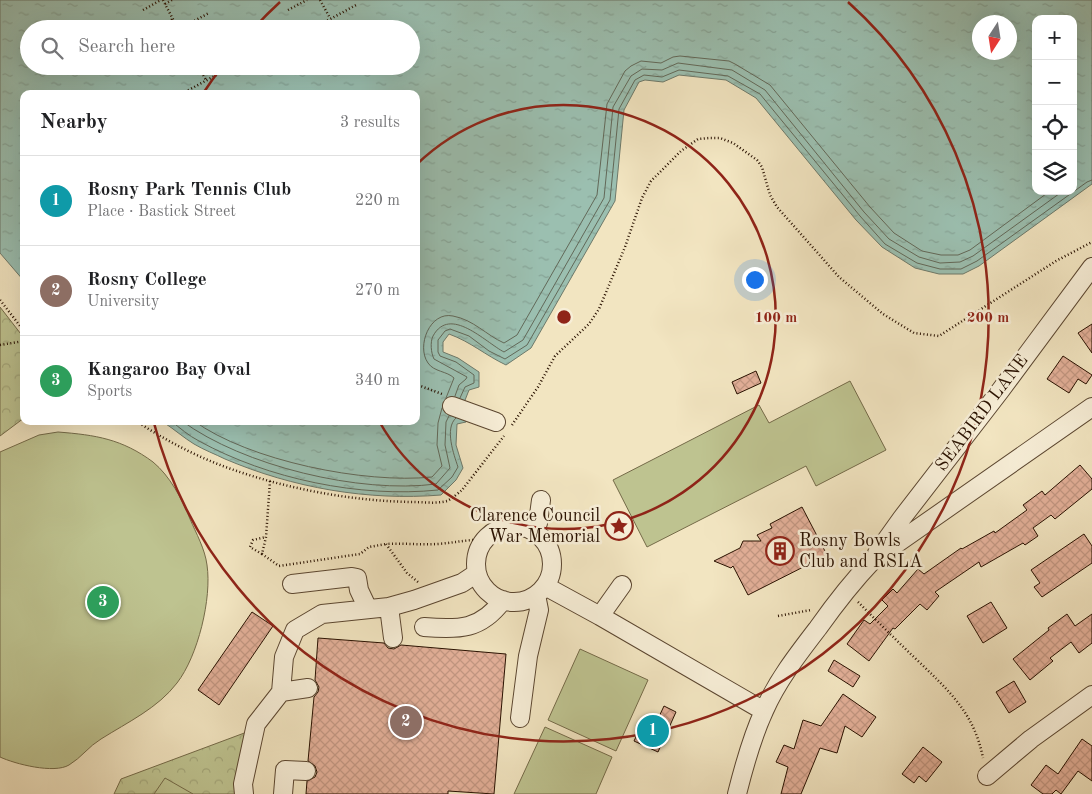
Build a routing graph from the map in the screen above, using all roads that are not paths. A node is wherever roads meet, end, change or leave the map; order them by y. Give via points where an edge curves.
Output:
1 (1092, 267) edge
2 (452, 406) dead end
3 (1092, 407) edge
4 (503, 429) road end
5 (541, 500) dead end
6 (533, 531) junction
7 (873, 560) junction
8 (477, 573) junction
9 (292, 584) dead end
10 (622, 585) dead end
11 (540, 590) junction
12 (503, 600) junction
13 (389, 607) junction
14 (368, 609) junction
15 (600, 616) junction
16 (424, 627) dead end
17 (393, 638) dead end
18 (308, 688) dead end
19 (281, 692) junction
20 (1092, 695) edge
21 (764, 711) junction
22 (520, 718) dead end
23 (306, 771) dead end
24 (987, 776) road end
25 (244, 794) edge
26 (283, 794) edge
27 (738, 794) edge

1 - 7 street, SEABIRD LANE via 883,542
2 - 4 street
3 - 7 street
5 - 6 street via 538,523
6 - 8 street via 510,526 494,532 485,540 477,557
6 - 11 street via 546,543 551,554 551,572
7 - 21 street via 798,654
8 - 12 street via 488,591
8 - 13 street via 462,583
9 - 14 street via 357,578
10 - 15 street
11 - 12 street via 520,601
11 - 15 street
11 - 22 street
12 - 16 street via 496,610 478,623 450,629
13 - 14 street
13 - 17 street
14 - 19 street via 322,614 295,630 284,657
15 - 21 street
18 - 19 street
19 - 25 street via 256,724 243,784
20 - 24 street
21 - 27 street
23 - 26 street via 285,770

